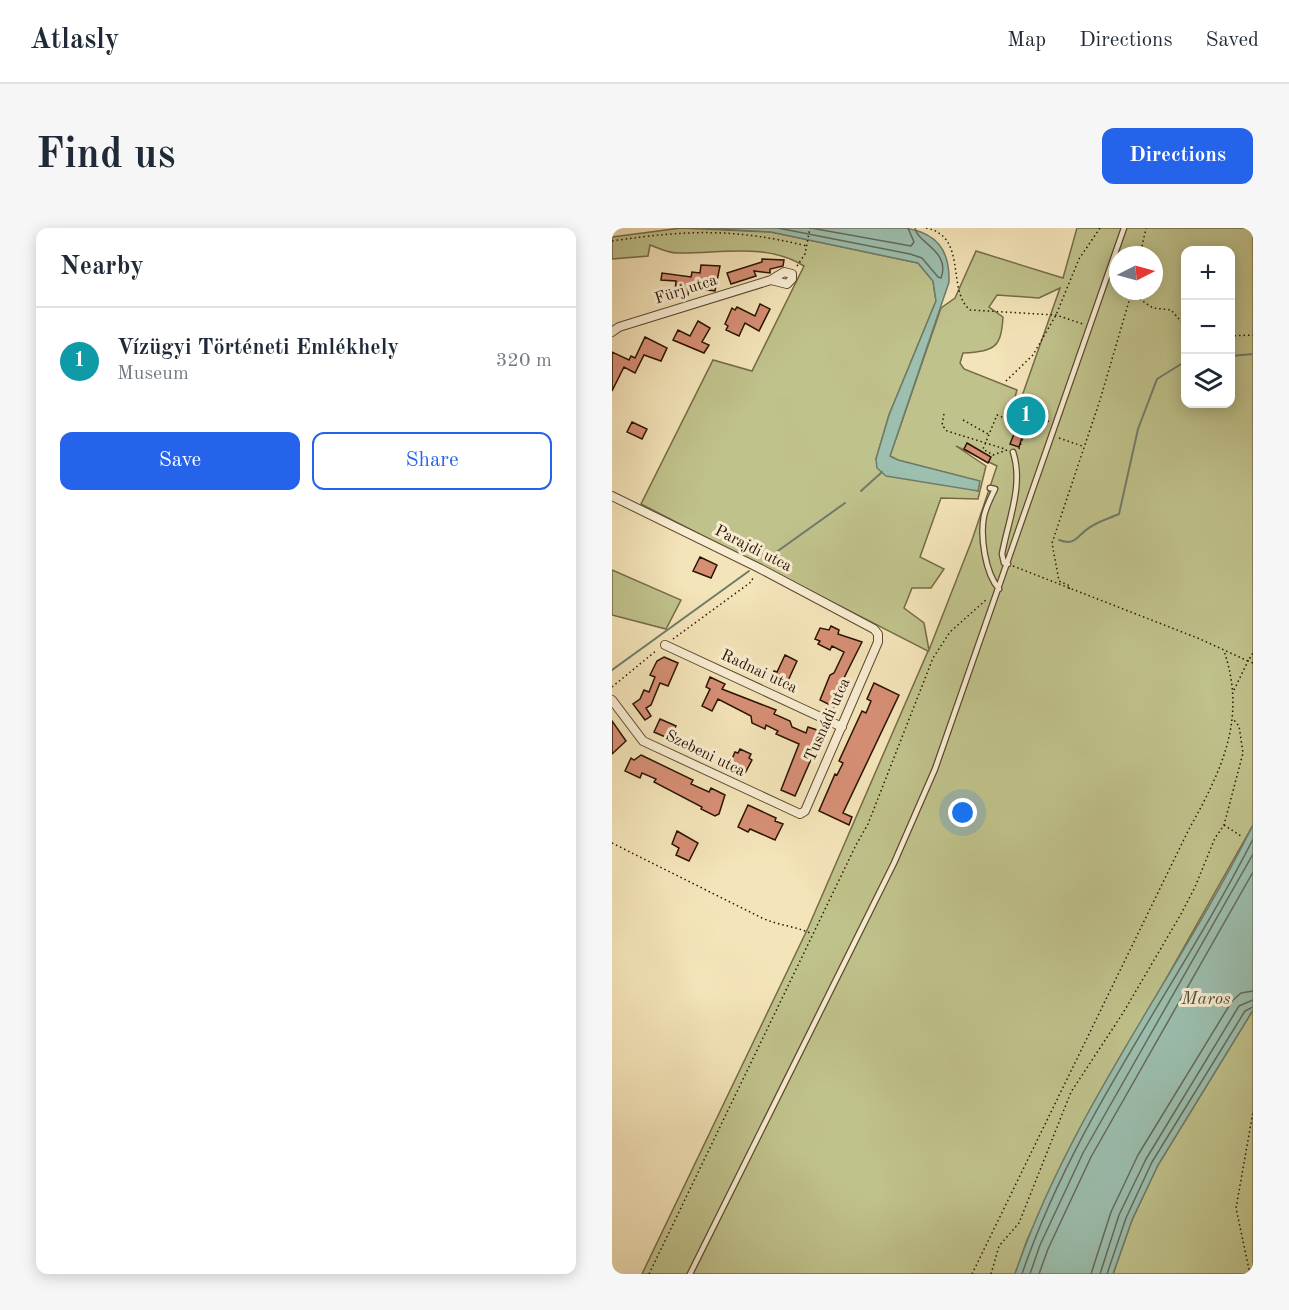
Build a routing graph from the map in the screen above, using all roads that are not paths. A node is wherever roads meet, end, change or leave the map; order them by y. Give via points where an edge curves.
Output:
1 (1124, 228) edge
2 (789, 272) road end
3 (612, 332) edge
4 (1013, 453) road end
5 (990, 488) dead end
6 (612, 496) edge
7 (1008, 564) junction
8 (999, 589) junction
9 (878, 634) joint
10 (665, 645) road end
11 (612, 700) edge
12 (842, 727) junction
13 (800, 814) joint
14 (690, 1274) edge

1 - 7 lane
2 - 3 street, Fürj utca
4 - 7 lane via 1018,466 1016,486 1002,554
5 - 8 lane via 994,489 984,515 985,543 991,576
6 - 9 street, Parajdi utca via 759,568
7 - 8 lane
8 - 14 lane via 913,823
9 - 12 street, Tusnádi utca
10 - 12 street, Radnai utca
11 - 13 street, Szebeni utca via 643,741
12 - 13 street, Tusnádi utca via 805,811

